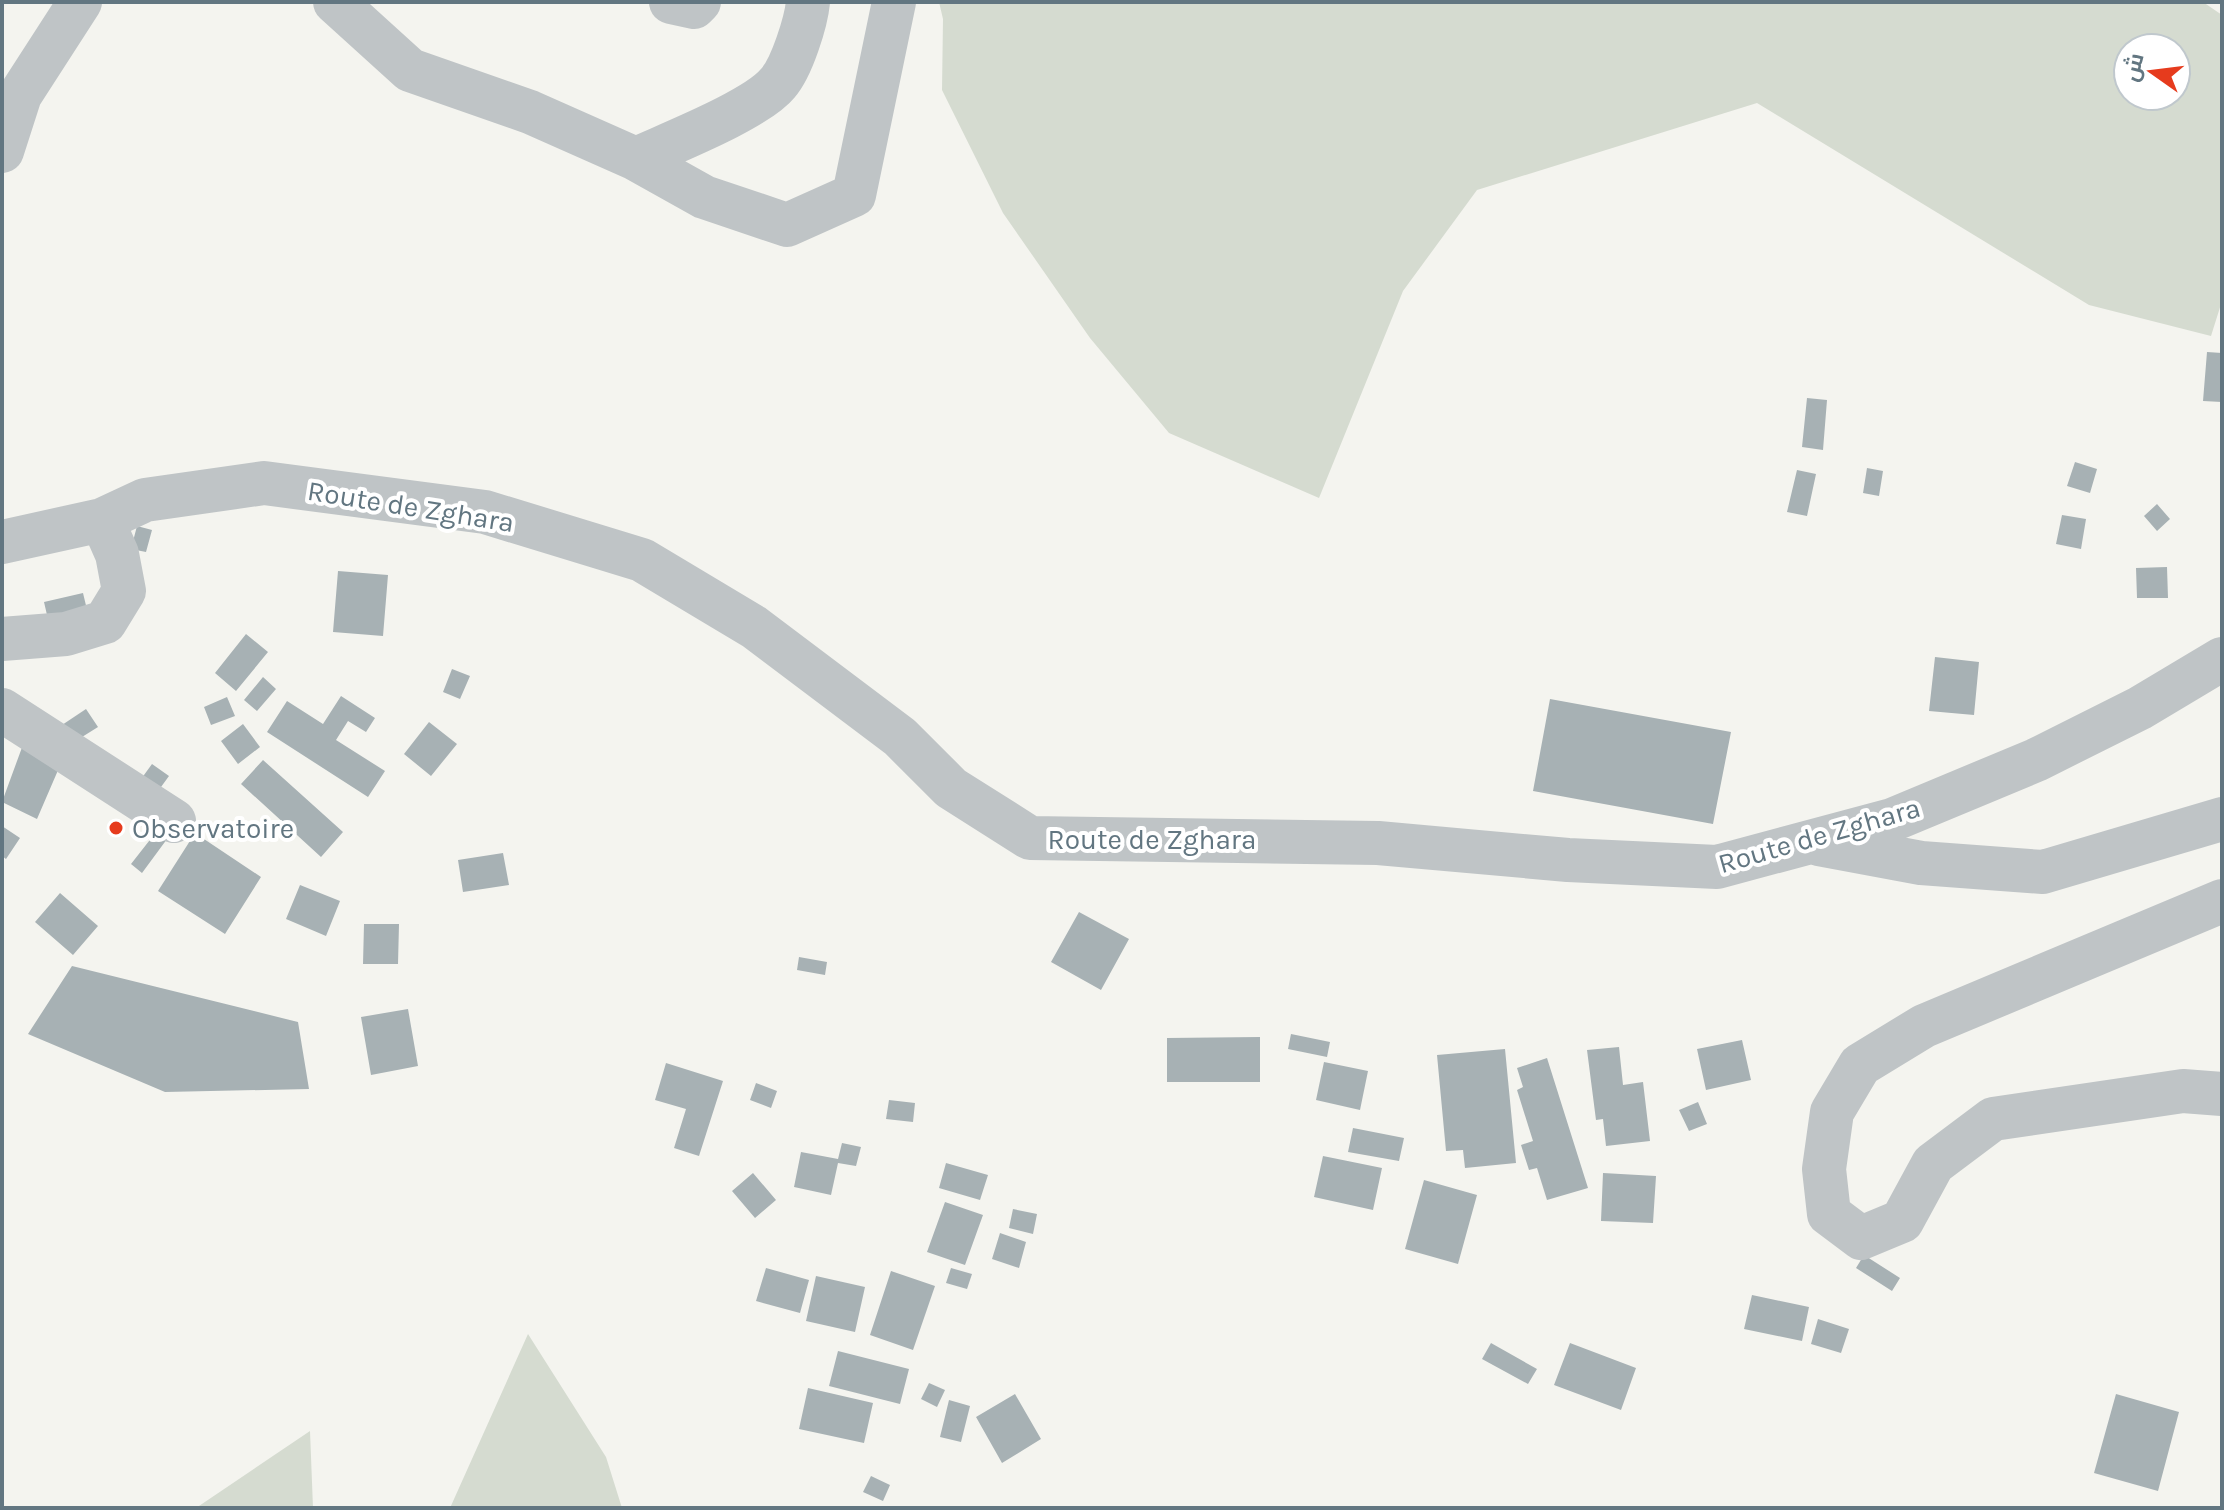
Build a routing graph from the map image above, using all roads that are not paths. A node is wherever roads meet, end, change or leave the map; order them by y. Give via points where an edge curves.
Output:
1 (80, 2) edge
2 (335, 2) edge
3 (671, 2) edge
4 (699, 2) edge
5 (808, 2) edge
6 (894, 2) edge
7 (2, 151) edge
8 (636, 159) junction
9 (102, 520) junction
10 (2, 542) edge
11 (2, 639) edge
12 (2222, 659) edge
13 (2, 710) edge
14 (2222, 819) edge
15 (174, 821) dead end
16 (1809, 842) junction
17 (2222, 901) edge
18 (2222, 1094) edge

1 - 7 street via 20,95
2 - 8 street via 410,70 530,112
3 - 4 street via 694,7
5 - 8 street via 806,21 778,83 732,114
6 - 8 street via 854,195 787,225 704,197
9 - 10 street, Route de Zghara
9 - 11 street via 117,554 124,591 105,622 66,634
9 - 16 street, Route de Zghara via 145,500 264,483 485,512 642,560 754,627 900,737 951,788 1030,838 1378,843 1717,867
12 - 16 street, Route de Zghara via 2036,760 1892,820
13 - 15 street
14 - 16 street via 2043,872 1921,863
17 - 18 street via 1924,1026 1860,1065 1832,1112 1824,1169 1829,1214 1861,1238 1902,1221 1933,1164 1993,1119 2183,1091

